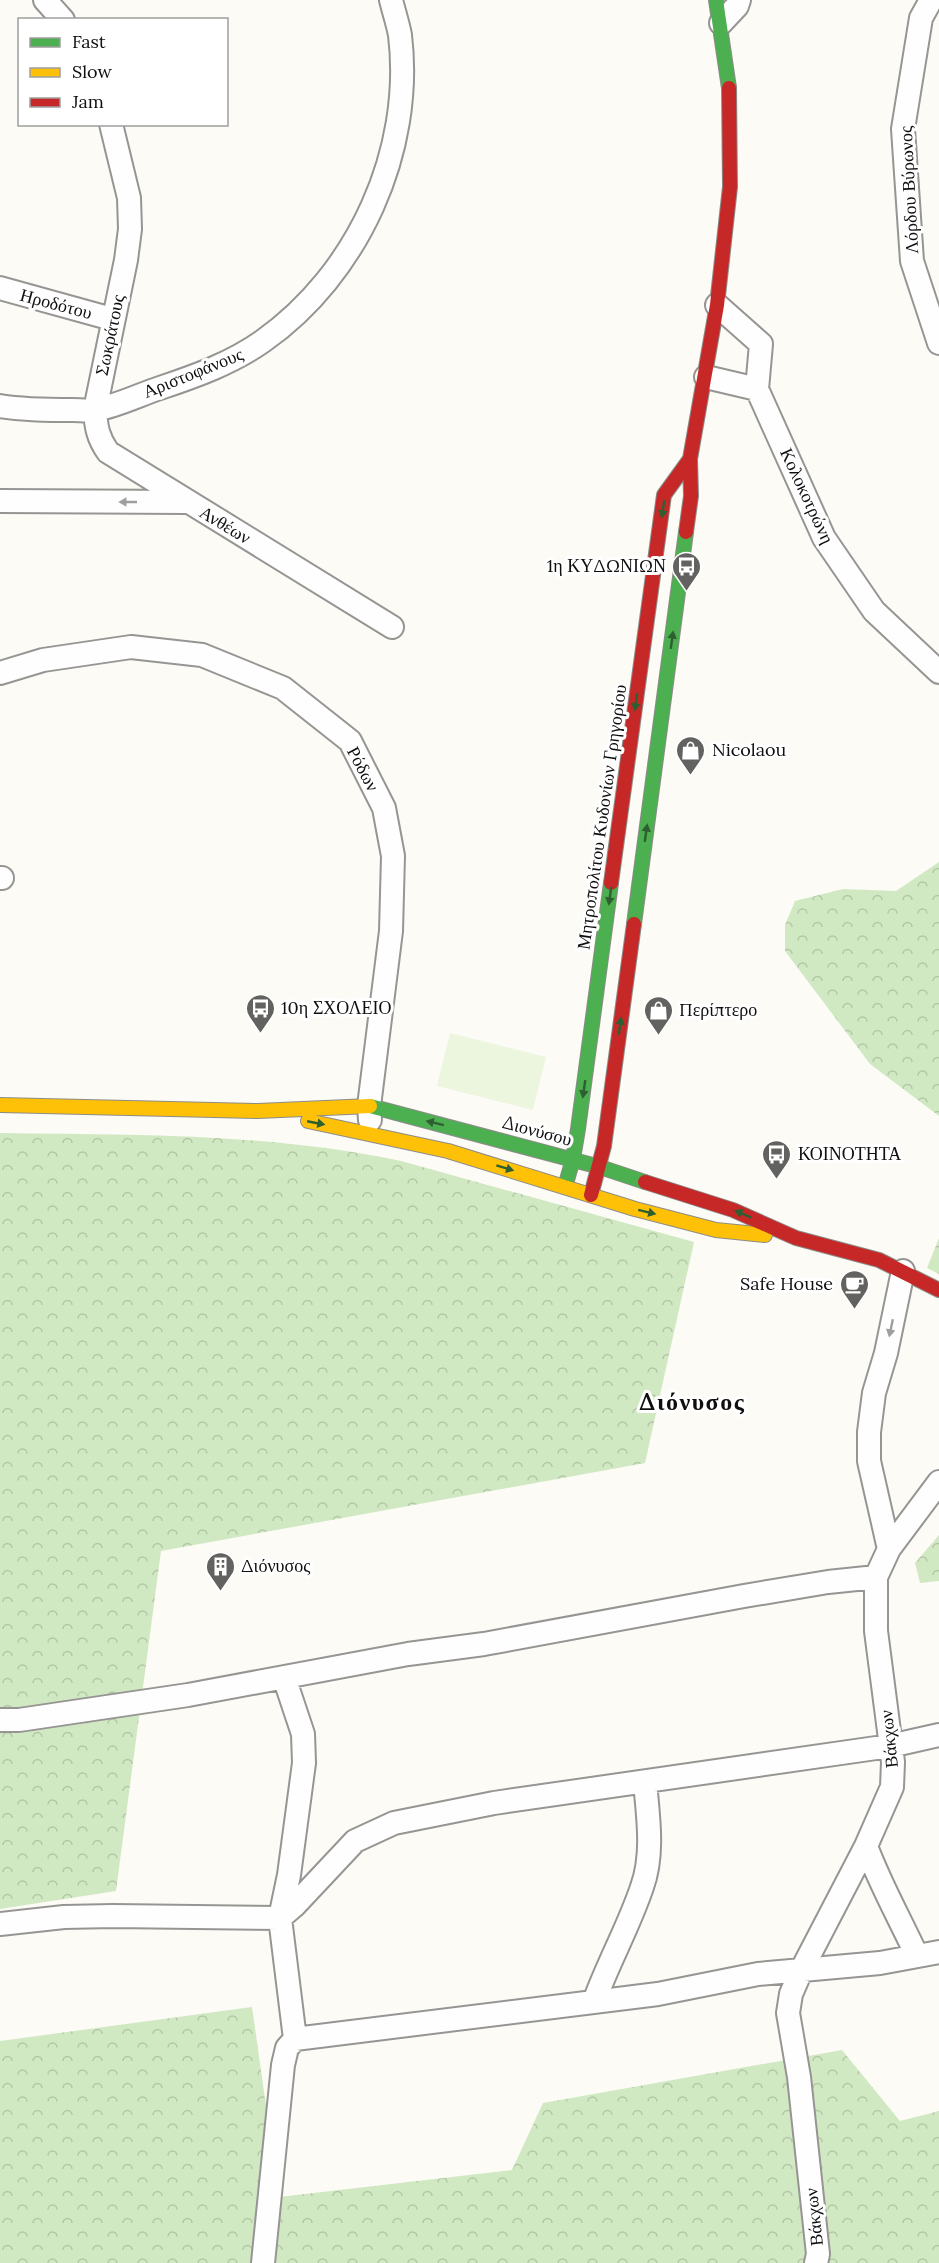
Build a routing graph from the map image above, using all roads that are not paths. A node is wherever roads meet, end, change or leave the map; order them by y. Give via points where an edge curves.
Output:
1 (45, 0) edge
2 (391, 0) edge
3 (716, 0) edge
4 (739, 0) edge
5 (931, 0) edge
6 (61, 18) edge
7 (721, 23) junction
8 (111, 126) edge
9 (0, 288) edge
10 (717, 304) junction
11 (112, 319) junction
12 (939, 343) edge
13 (706, 377) junction
14 (757, 389) junction
15 (0, 406) edge
16 (95, 410) junction
17 (690, 459) junction
18 (0, 501) edge
19 (187, 502) junction
20 (392, 627) dead end
21 (939, 672) edge
22 (0, 673) edge
23 (0, 1105) edge
24 (369, 1107) junction
25 (258, 1111) junction
26 (370, 1133) junction
27 (573, 1159) junction
28 (600, 1167) junction
29 (565, 1187) junction
30 (591, 1195) junction
31 (796, 1238) junction
32 (903, 1271) junction
33 (939, 1290) edge
34 (939, 1482) edge
35 (889, 1550) junction
36 (876, 1577) junction
37 (285, 1677) junction
38 (10, 1720) edge
39 (939, 1735) edge
40 (890, 1746) junction
41 (645, 1782) junction
42 (866, 1846) junction
43 (280, 1918) junction
44 (0, 1924) edge
45 (939, 1952) edge
46 (917, 1956) junction
47 (801, 1971) junction
48 (594, 2002) junction
49 (295, 2039) junction
50 (263, 2263) edge
51 (816, 2263) edge

1 - 6 street
2 - 16 street, Αριστοφάνους via 401,54 400,98 391,157 356,238 329,278 307,305 246,352 185,379
3 - 7 street, Μητροπολίτου Κυδονίων Γρηγορίου
4 - 7 street
5 - 12 street, Λόρδου Βύρωνος via 921,18 903,129 912,261
7 - 10 street, Μητροπολίτου Κυδονίων Γρηγορίου via 728,84 730,187
8 - 11 street, Σωκράτους via 129,198 130,229
9 - 11 street, Ηροδότου
10 - 13 street, Μητροπολίτου Κυδονίων Γρηγορίου
10 - 14 street, Κολοκοτρώνη via 761,344
11 - 16 street, Σωκράτους
13 - 14 street
13 - 17 street, Μητροπολίτου Κυδονίων Γρηγορίου
14 - 21 street, Κολοκοτρώνη via 824,538 874,611
15 - 16 street, Αριστοφάνους
16 - 19 street, Σωκράτους via 97,432 108,453
17 -> 27 street, Μητροπολίτου Κυδονίων Γρηγορίου via 664,495
28 -> 17 street, Μητροπολίτου Κυδονίων Γρηγορίου via 691,496
19 -> 18 street, Ανθέων
19 - 20 street, Ανθέων
22 - 24 street, Ρόδων via 43,660 131,647 202,655 283,688 350,741 384,808 393,856 391,931
23 - 25 street, Διονύσου
24 - 25 street, Διονύσου
24 - 26 street, Ρόδων
27 -> 24 street, Διονύσου
25 -> 26 street, Διονύσου
26 -> 29 street, Διονύσου via 448,1151
27 - 28 street, Διονύσου
27 - 29 street, Μητροπολίτου Κυδονίων Γρηγορίου
28 - 30 street, Μητροπολίτου Κυδονίων Γρηγορίου
31 -> 28 street, Διονύσου via 733,1210
29 - 30 street, Διονύσου
30 -> 31 street, Διονύσου via 716,1230
31 - 32 street, Διονύσου via 879,1260
32 - 33 street, Διονύσου
32 -> 35 street via 874,1393 869,1432 869,1461
34 - 35 street, Βάκχων
35 - 36 street, Βάκχων
36 - 37 street via 755,1594
36 - 40 street, Βάκχων via 876,1631
37 - 38 street
37 - 43 street via 303,1734 304,1762
39 - 40 street
40 - 41 street
40 - 42 street, Βάκχων via 892,1787
41 - 43 street via 494,1803 394,1823 355,1841
41 - 48 street via 650,1840 643,1887
42 - 46 street
42 - 47 street, Βάκχων
43 - 44 street via 64,1917
43 - 49 street
45 - 46 street
46 - 47 street
47 - 48 street via 758,1974
47 - 51 street, Βάκχων via 788,2013 800,2077
48 - 49 street
49 - 50 street via 287,2048 283,2065

